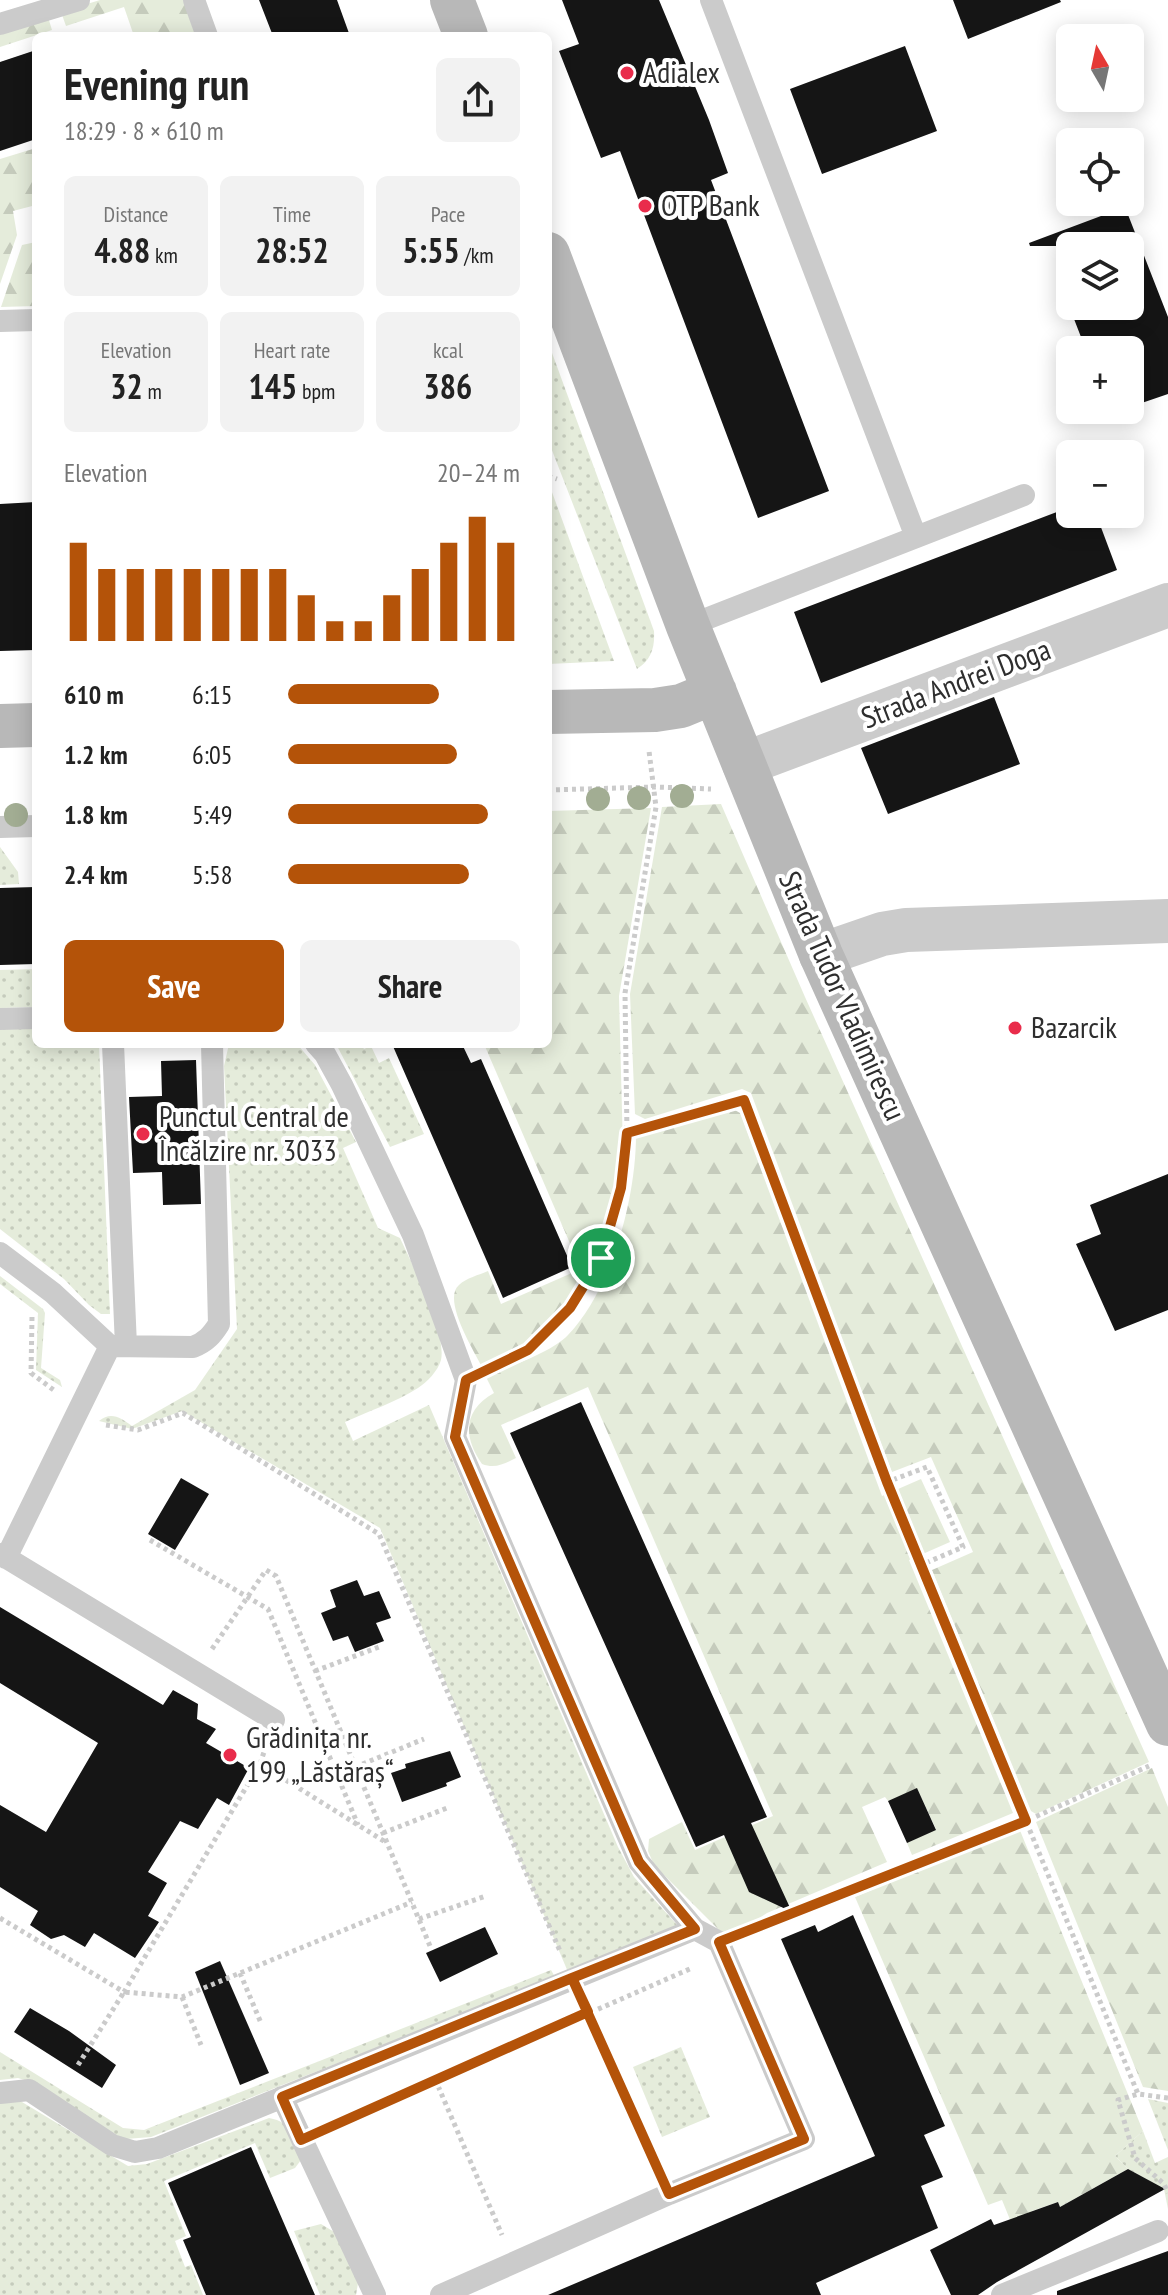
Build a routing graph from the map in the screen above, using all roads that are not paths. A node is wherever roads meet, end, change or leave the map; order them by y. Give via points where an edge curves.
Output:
1 (79, 0) edge
2 (194, 0) edge
3 (452, 0) edge
4 (711, 0) edge
5 (0, 24) edge
6 (206, 32) edge
7 (464, 32) edge
8 (552, 265) edge
9 (32, 320) edge
10 (0, 321) edge
11 (1024, 495) dead end
12 (916, 537) junction
13 (1168, 605) edge
14 (688, 626) junction
15 (715, 692) junction
16 (552, 712) edge
17 (32, 725) edge
18 (0, 726) edge
19 (728, 777) junction
20 (32, 826) edge
21 (0, 827) edge
22 (1168, 921) edge
23 (821, 955) junction
24 (32, 1018) edge
25 (0, 1019) edge
26 (113, 1048) edge
27 (212, 1048) edge
28 (320, 1048) edge
29 (0, 1253) edge
30 (118, 1346) junction
31 (3, 1556) edge
32 (1159, 1681) edge
33 (274, 1720) dead end
34 (1168, 1724) edge
35 (695, 1929) junction
36 (0, 2093) edge
37 (282, 2097) junction
38 (1158, 2231) dead end
39 (375, 2295) edge
40 (441, 2295) edge
41 (1002, 2295) edge

1 - 5 lane
2 - 6 lane
3 - 7 main road
4 - 12 lane
8 - 14 main road, Strada Tudor Vladimirescu
9 - 10 lane
11 - 12 lane
12 - 14 lane
13 - 19 street, Strada Andrei Doga
14 - 15 main road, Strada Tudor Vladimirescu
15 - 16 main road via 655,710
15 - 19 main road, Strada Tudor Vladimirescu
17 - 18 main road
19 - 23 main road, Strada Tudor Vladimirescu
20 - 21 lane
22 - 23 street via 906,930
23 - 32 main road, Strada Tudor Vladimirescu
24 - 25 lane
26 - 30 lane
27 - 30 lane via 219,1324 193,1347
28 - 35 lane via 413,1235 466,1380 455,1437 639,1862
29 - 30 lane
30 - 31 lane via 78,1410
31 - 33 lane
32 - 34 main road, Strada Tudor Vladimirescu
35 - 37 lane
35 - 40 lane via 722,1948 804,2139
36 - 37 lane via 29,2090 112,2145 135,2152 158,2148
37 - 39 lane
38 - 41 lane

